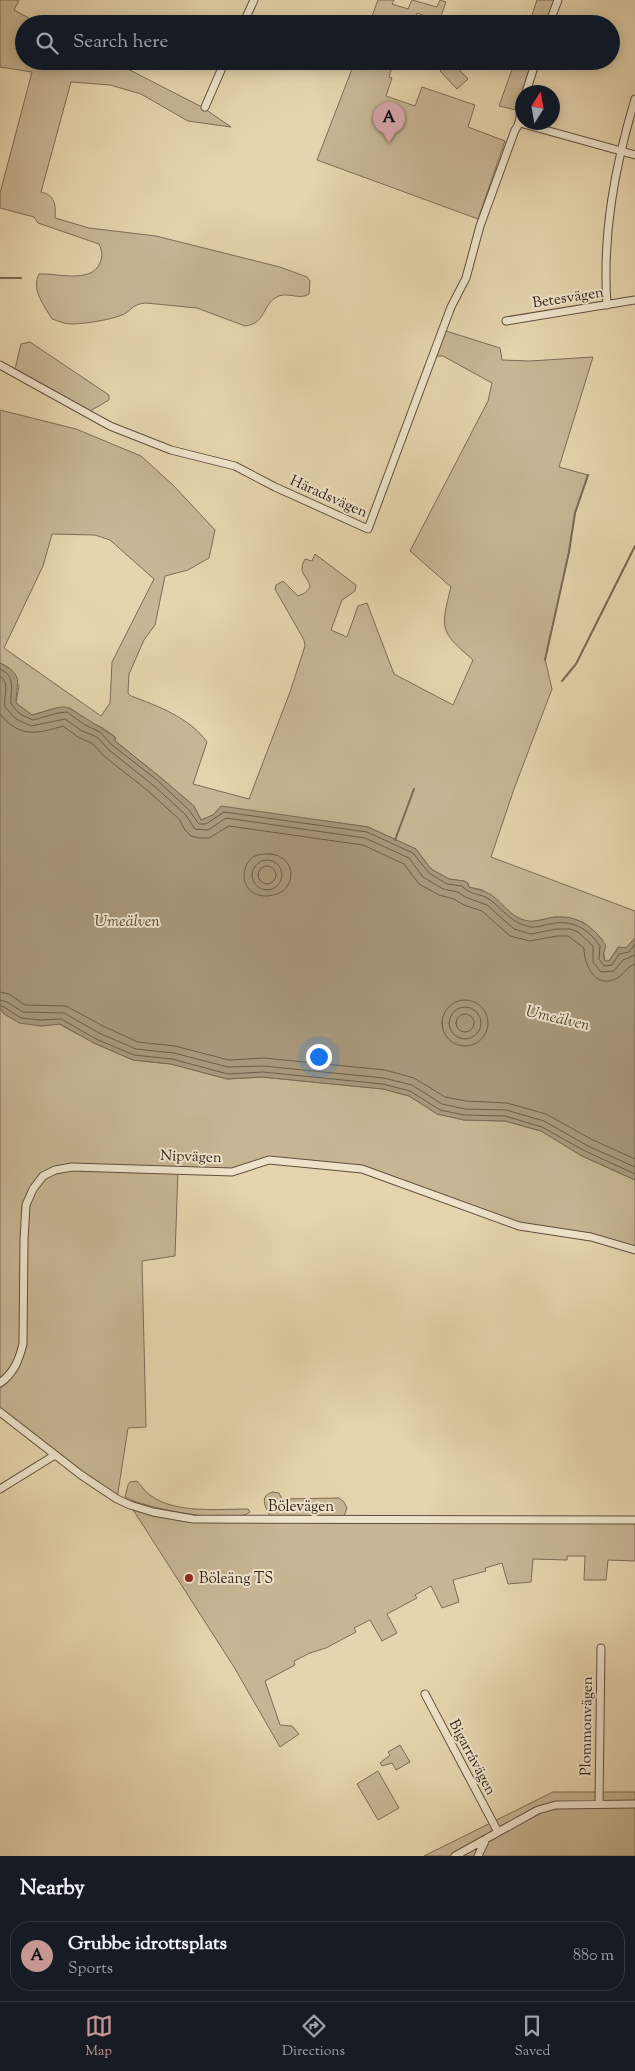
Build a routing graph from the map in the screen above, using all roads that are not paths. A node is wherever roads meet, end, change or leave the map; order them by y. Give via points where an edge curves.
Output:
1 (254, 0) edge
2 (558, 0) edge
3 (247, 15) edge
4 (552, 15) edge
5 (221, 70) edge
6 (533, 70) edge
7 (528, 85) edge
8 (635, 99) edge
9 (205, 106) dead end
10 (515, 130) edge
11 (543, 130) edge
12 (622, 151) junction
13 (635, 155) edge
14 (635, 300) edge
15 (607, 304) junction
16 (506, 321) dead end
17 (0, 365) edge
18 (635, 1250) edge
19 (0, 1383) edge
20 (0, 1412) edge
21 (55, 1455) junction
22 (0, 1489) edge
23 (635, 1520) edge
24 (601, 1648) dead end
25 (425, 1694) dead end
26 (599, 1804) junction
27 (635, 1804) edge
28 (498, 1832) junction
29 (486, 1839) junction
30 (455, 1856) edge
31 (478, 1856) edge

1 - 3 street
2 - 4 street
5 - 9 street
6 - 7 street
8 - 12 street
10 - 17 street, Häradsvägen via 480,226 463,286 451,307 368,529 234,466 171,450 110,426
11 - 12 street
12 - 13 street
12 - 15 street via 607,234
14 - 15 street, Betesvägen
15 - 16 street, Betesvägen
18 - 19 street, Nipvägen via 591,1237 519,1226 362,1169 269,1160 232,1172 72,1167 55,1170 43,1176 33,1188 26,1205 23,1344 19,1361
20 - 21 street, Bölevägen
21 - 22 street
21 - 23 street, Bölevägen via 130,1505 193,1519
24 - 26 street, Plommonvägen
25 - 28 street, Bigarråvägen
26 - 27 street
26 - 28 street via 556,1805 538,1810
28 - 29 street
29 - 30 street
29 - 31 street

